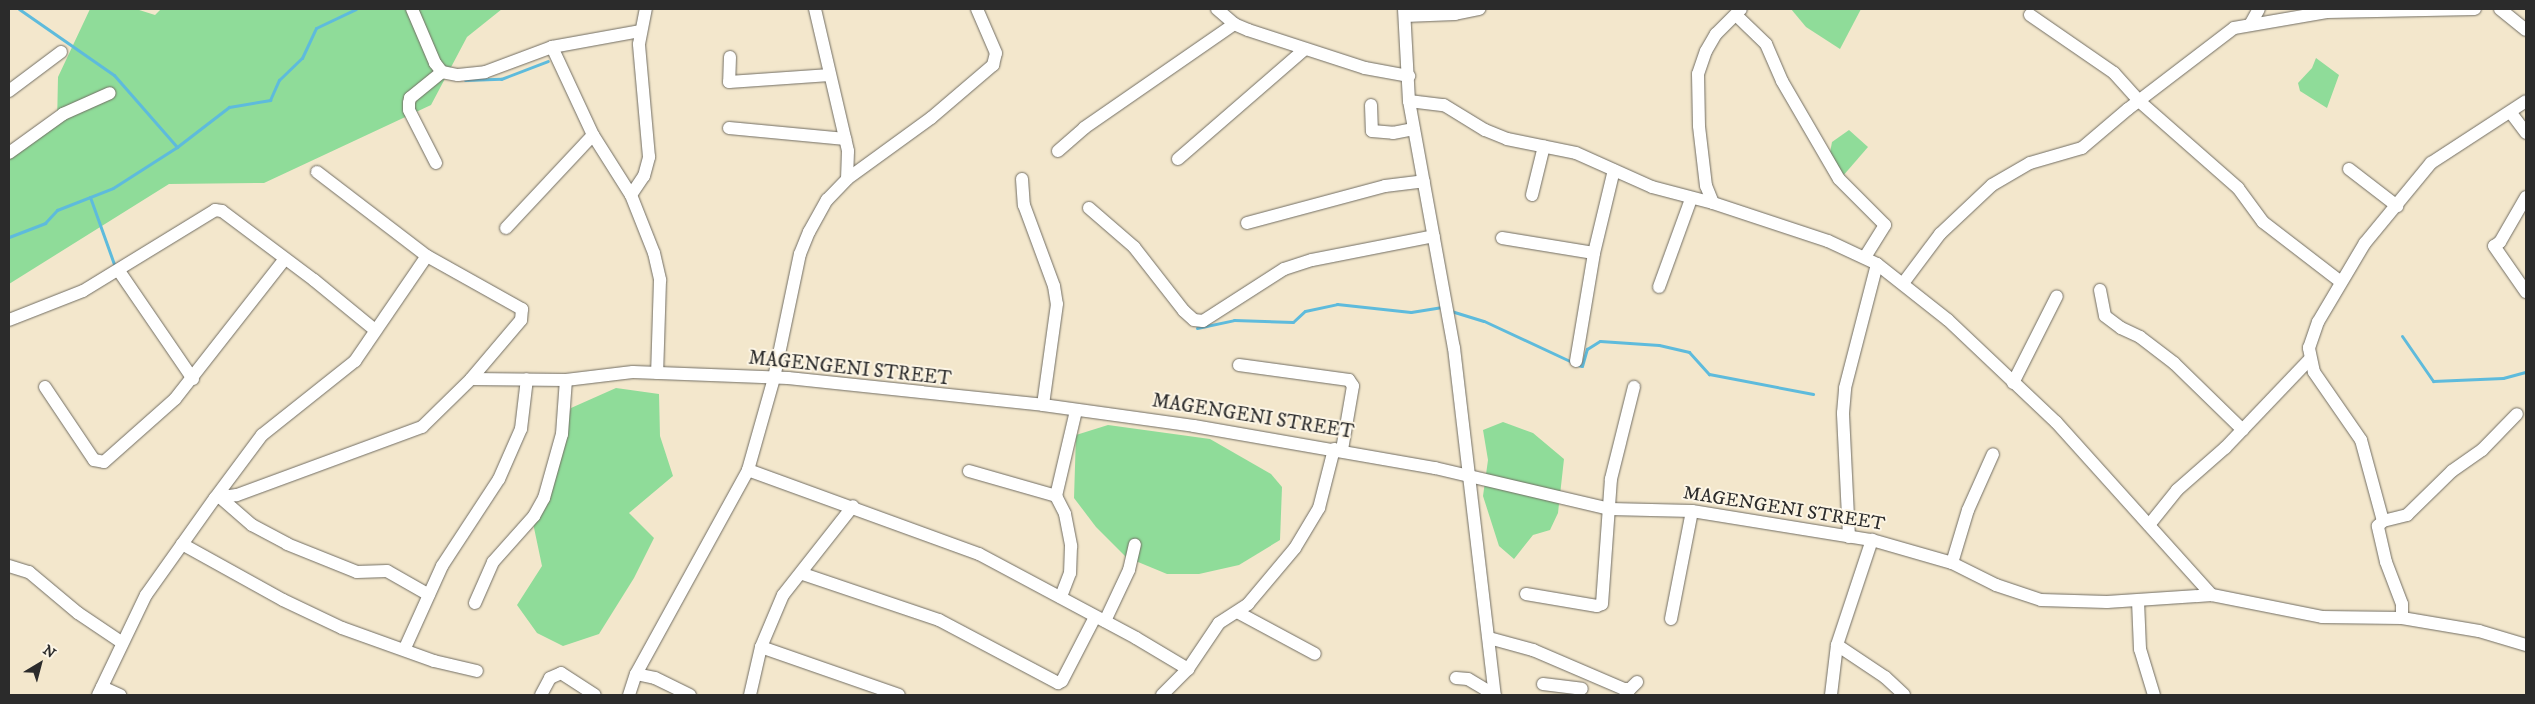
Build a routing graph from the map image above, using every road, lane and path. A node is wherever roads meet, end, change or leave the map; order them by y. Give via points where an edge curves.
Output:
1 (412, 9) edge
2 (646, 9) edge
3 (814, 9) edge
4 (977, 9) edge
5 (1217, 9) edge
6 (1480, 9) edge
7 (2258, 9) edge
8 (2475, 9) edge
9 (2500, 9) edge
10 (1739, 12) edge
11 (1404, 13) edge
12 (2030, 16) dead end
13 (1234, 24) junction
14 (2250, 25) junction
15 (2526, 30) edge
16 (640, 31) junction
17 (552, 47) junction
18 (1305, 50) junction
19 (62, 52) dead end
20 (730, 57) dead end
21 (442, 72) junction
22 (830, 75) junction
23 (1409, 76) junction
24 (9, 91) edge
25 (110, 93) dead end
26 (2140, 100) junction
27 (1409, 101) junction
28 (2526, 101) edge
29 (1371, 105) dead end
30 (2511, 112) junction
31 (729, 128) dead end
32 (1414, 129) junction
33 (2526, 133) edge
34 (593, 135) junction
35 (845, 139) junction
36 (1544, 146) junction
37 (1058, 151) dead end
38 (9, 153) edge
39 (1178, 159) dead end
40 (436, 163) dead end
41 (2349, 169) dead end
42 (1614, 170) junction
43 (317, 172) dead end
44 (847, 178) junction
45 (1022, 179) dead end
46 (1424, 181) junction
47 (631, 195) junction
48 (1532, 195) dead end
49 (1691, 198) junction
50 (2526, 198) edge
51 (1713, 203) junction
52 (2397, 206) junction
53 (1089, 208) dead end
54 (1247, 222) dead end
55 (506, 228) dead end
56 (1434, 236) junction
57 (1502, 238) dead end
58 (1594, 253) junction
59 (427, 256) junction
60 (1865, 257) junction
61 (284, 260) junction
62 (1877, 264) junction
63 (119, 271) junction
64 (1904, 282) junction
65 (2341, 282) junction
66 (1659, 287) dead end
67 (2100, 290) dead end
68 (2526, 292) edge
69 (2057, 296) dead end
70 (9, 320) edge
71 (375, 330) junction
72 (2309, 360) junction
73 (1576, 361) dead end
74 (1239, 364) dead end
75 (658, 373) junction
76 (774, 378) junction
77 (193, 379) junction
78 (471, 379) junction
79 (526, 379) junction
80 (566, 380) junction
81 (2013, 383) junction
82 (45, 387) dead end
83 (1634, 387) dead end
84 (1043, 405) junction
85 (1076, 411) junction
86 (2517, 414) dead end
87 (2243, 430) junction
88 (1338, 449) junction
89 (1993, 454) dead end
90 (748, 470) junction
91 (969, 471) dead end
92 (1468, 475) junction
93 (1056, 496) junction
94 (219, 498) junction
95 (853, 506) junction
96 (1610, 509) junction
97 (1692, 511) junction
98 (2383, 521) junction
99 (2149, 525) junction
100 (1848, 537) junction
101 (1872, 540) junction
102 (182, 544) junction
103 (1135, 545) dead end
104 (1952, 562) junction
105 (9, 566) edge
106 (803, 574) junction
107 (1526, 594) dead end
108 (429, 595) junction
109 (2212, 595) junction
110 (1061, 597) junction
111 (2138, 601) junction
112 (475, 602) dead end
113 (1239, 613) junction
114 (2402, 618) junction
115 (1100, 619) junction
116 (1671, 619) dead end
117 (1489, 638) junction
118 (121, 642) junction
119 (1837, 645) junction
120 (2526, 645) edge
121 (761, 647) junction
122 (405, 648) junction
123 (1315, 654) dead end
124 (1188, 669) junction
125 (477, 671) dead end
126 (1584, 673) junction
127 (636, 674) junction
128 (1456, 678) dead end
129 (1637, 682) dead end
130 (1543, 684) dead end
131 (100, 691) edge
132 (1177, 691) edge
133 (1581, 692) edge
134 (120, 695) edge
135 (541, 695) edge
136 (595, 695) edge
137 (629, 695) edge
138 (690, 695) edge
139 (750, 695) edge
140 (899, 695) edge
141 (1162, 695) edge
142 (1495, 695) edge
143 (1831, 695) edge
144 (1904, 695) edge
145 (2154, 695) edge

1 - 21 street via 429,52
2 - 16 street
3 - 22 street
4 - 44 street via 996,53 993,65 931,118
5 - 13 street
6 - 11 street via 1456,14
7 - 14 street
8 - 14 street via 2327,12
9 - 15 street
10 - 51 street via 1716,34 1698,74 1699,126 1706,186
10 - 60 street via 1766,44 1782,82 1839,179 1885,225
11 - 23 street
12 - 26 street via 2114,73
13 - 18 street
13 - 37 street via 1084,128
14 - 26 street via 2234,28
16 - 17 street
16 - 47 street via 649,157 644,176
17 - 21 street via 485,72 458,75
17 - 34 street
18 - 23 street via 1365,68
18 - 39 street
19 - 24 street
20 - 22 street via 729,82
21 - 40 street via 410,98 409,103
22 - 35 street
23 - 27 street
25 - 38 street via 63,114
26 - 64 street via 2082,148 2030,163 1992,185 1940,234
26 - 65 street via 2238,188 2263,222
27 - 32 street
27 - 36 street via 1444,105 1484,130 1507,139
28 - 30 street
29 - 32 street via 1372,131 1393,134
30 - 33 street
30 - 52 street via 2431,162
31 - 35 street
32 - 46 street
34 - 47 street
34 - 55 street
35 - 44 street
36 - 42 street via 1576,153
36 - 48 street
41 - 52 street
42 - 49 street via 1652,187
42 - 58 street
43 - 59 street
44 - 76 street via 828,200 800,254
45 - 84 street via 1024,205 1054,286 1057,304
46 - 54 street via 1385,186
46 - 56 street
47 - 75 street via 658,264
49 - 51 street
49 - 66 street
50 - 68 street via 2500,242 2494,246 2494,251
51 - 60 street via 1828,241
52 - 65 street via 2366,243
53 - 56 street via 1134,247 1184,311 1194,320 1203,321 1284,269 1312,260
56 - 92 street via 1454,348
57 - 58 street
58 - 73 street
59 - 71 street
59 - 78 street via 522,309 521,320
60 - 62 street
61 - 63 street via 215,210
61 - 71 street
61 - 77 street
62 - 64 street
62 - 100 street via 1844,405
63 - 70 street via 83,292
63 - 77 street
64 - 81 street
65 - 72 street via 2318,322 2309,348
67 - 87 street via 2106,316 2121,328 2140,336 2174,363
69 - 81 street
71 - 94 street via 355,361 336,379 262,435
72 - 87 street
72 - 98 street via 2361,440
74 - 88 street via 1349,380 1353,386
75 - 76 street, MAGENGENI STREET
75 - 80 street, MAGENGENI STREET
76 - 84 street, MAGENGENI STREET
76 - 90 street
77 - 82 street via 104,462 94,460
78 - 79 street, MAGENGENI STREET
78 - 94 street via 422,427
79 - 80 street, MAGENGENI STREET
79 - 108 street via 521,429 499,479 442,566
80 - 112 street via 562,434 544,498 534,516 493,562
81 - 99 street via 2056,422
83 - 96 street via 1611,479
84 - 85 street, MAGENGENI STREET
85 - 88 street, MAGENGENI STREET
85 - 93 street
86 - 98 street via 2482,450 2452,471 2407,515
87 - 99 street via 2178,490
88 - 92 street, MAGENGENI STREET
88 - 113 street via 1313,520 1265,586
89 - 104 street via 1968,510
90 - 95 street
90 - 127 street
91 - 93 street
92 - 96 street, MAGENGENI STREET
92 - 117 street
93 - 110 street via 1065,514 1071,546 1070,573
94 - 102 street
94 - 108 street via 240,516 280,540 357,572 387,571
95 - 106 street
95 - 110 street via 979,554
96 - 97 street, MAGENGENI STREET
96 - 107 street via 1602,604 1597,606
97 - 100 street, MAGENGENI STREET
97 - 116 street
98 - 114 street via 2378,526 2378,534 2402,604
99 - 109 street
100 - 101 street, MAGENGENI STREET
101 - 104 street, MAGENGENI STREET
101 - 119 street
102 - 118 street via 157,576
102 - 122 street via 309,614
103 - 115 street via 1129,570
104 - 111 street, MAGENGENI STREET via 2005,588 2041,600
105 - 118 street via 29,572 78,613
106 - 115 street via 938,620 1058,683
106 - 121 street via 783,595
108 - 122 street
109 - 111 street, MAGENGENI STREET
109 - 114 street, MAGENGENI STREET via 2322,617
110 - 115 street
111 - 145 street via 2140,649
113 - 123 street
113 - 124 street via 1219,623
114 - 120 street, MAGENGENI STREET via 2479,631
115 - 124 street
117 - 126 street via 1533,650
117 - 142 street
118 - 131 street
119 - 143 street
119 - 144 street via 1885,677
121 - 139 street
121 - 140 street
122 - 125 street via 434,661
124 - 132 street
126 - 129 street via 1624,689 1630,689
126 - 133 street
127 - 137 street
127 - 138 street via 655,678
128 - 142 street via 1468,679
130 - 133 street
131 - 134 street
132 - 141 street
135 - 136 street via 550,678 561,673

